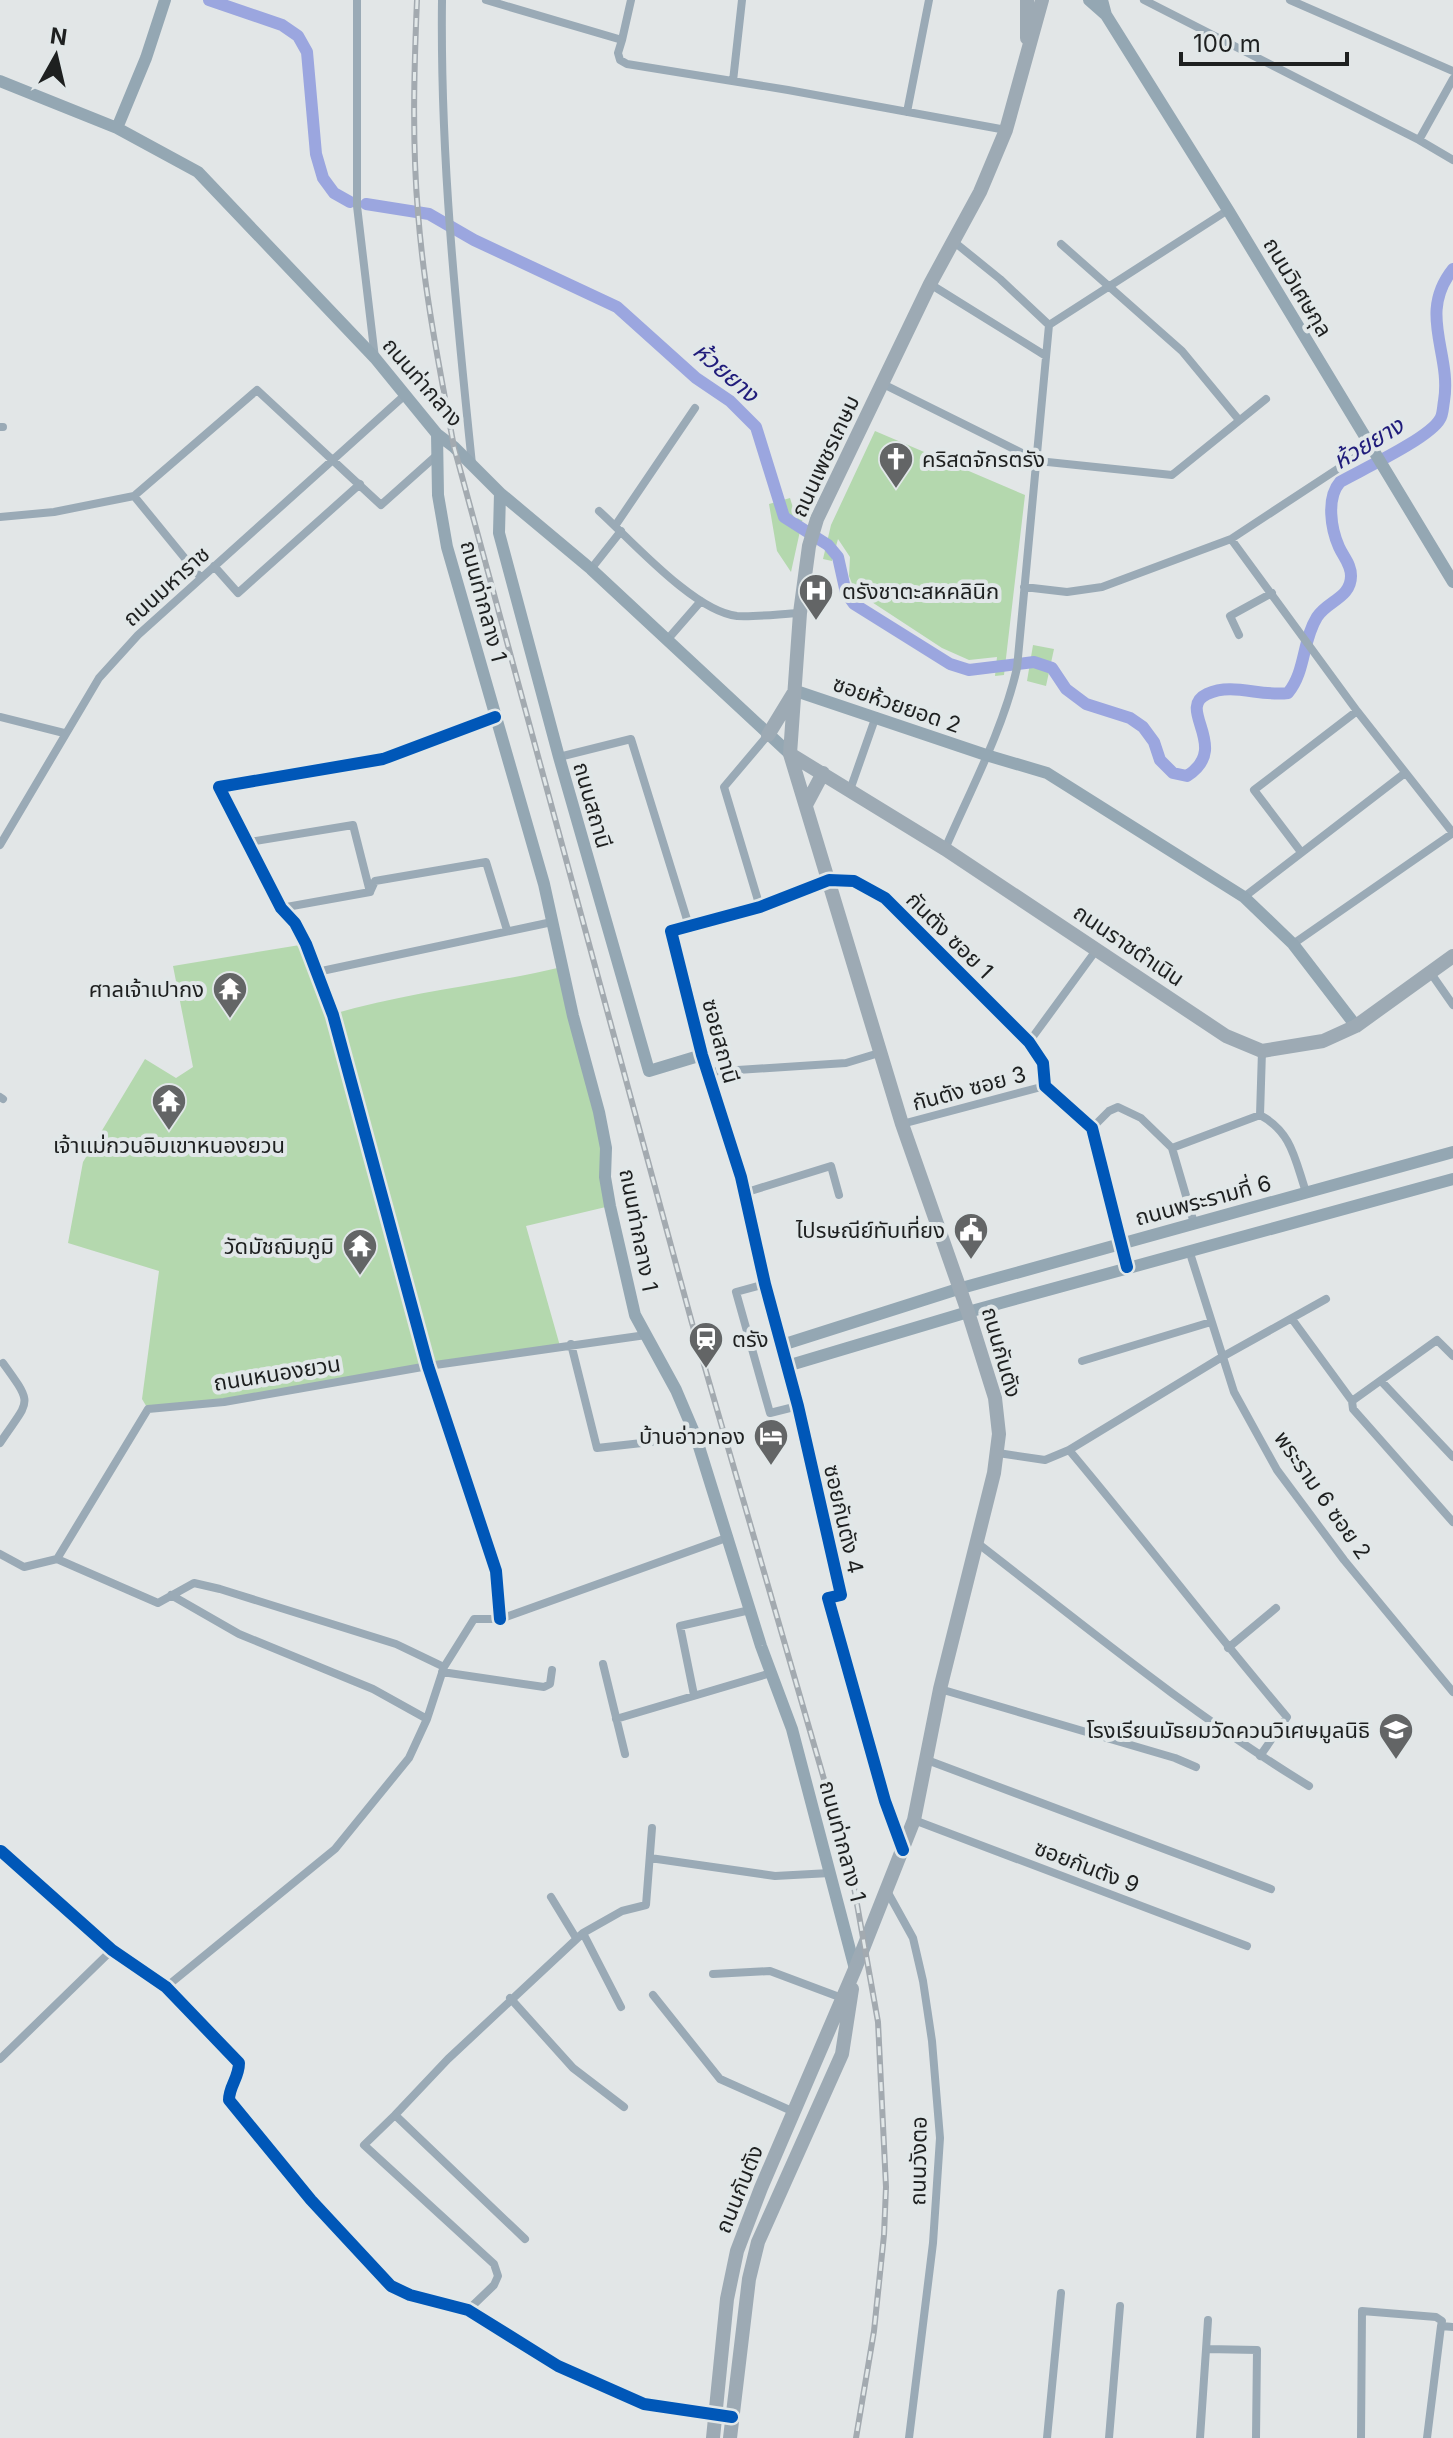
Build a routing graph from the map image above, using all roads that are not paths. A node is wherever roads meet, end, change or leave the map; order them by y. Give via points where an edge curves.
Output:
1 (357, 0) edge
2 (442, 0) edge
3 (486, 0) edge
4 (631, 0) edge
5 (742, 0) edge
6 (929, 0) edge
7 (1027, 0) edge
8 (1042, 0) edge
9 (1089, 0) edge
10 (1102, 0) edge
11 (1144, 0) edge
12 (1290, 0) edge
13 (164, 4) edge
14 (1106, 15) junction
15 (622, 40) junction
16 (1027, 62) junction
17 (1453, 71) edge
18 (1453, 79) edge
19 (0, 81) edge
20 (733, 81) junction
21 (907, 112) junction
22 (117, 128) junction
23 (1006, 130) junction
24 (1419, 140) junction
25 (1453, 160) edge
26 (1228, 210) junction
27 (953, 240) junction
28 (1061, 244) dead end
29 (930, 284) junction
30 (1108, 286) junction
31 (1049, 325) junction
32 (1046, 356) junction
33 (375, 358) junction
34 (883, 384) junction
35 (405, 395) junction
36 (1266, 399) dead end
37 (695, 408) dead end
38 (1239, 420) junction
39 (437, 434) junction
40 (1371, 447) junction
41 (438, 454) junction
42 (333, 460) junction
43 (1038, 461) junction
44 (473, 469) junction
45 (360, 484) junction
46 (500, 493) junction
47 (134, 496) junction
48 (599, 511) dead end
49 (0, 517) edge
50 (618, 528) junction
51 (1231, 539) junction
52 (214, 566) junction
53 (591, 569) junction
54 (201, 578) junction
55 (1453, 582) edge
56 (1024, 587) junction
57 (1272, 593) junction
58 (701, 601) junction
59 (800, 613) junction
60 (1239, 635) dead end
61 (667, 640) junction
62 (796, 691) junction
63 (1357, 711) junction
64 (876, 716) junction
65 (0, 717) edge
66 (495, 717) junction
67 (64, 733) junction
68 (768, 735) junction
69 (790, 754) junction
70 (986, 755) junction
71 (559, 757) junction
72 (823, 773) junction
73 (1405, 773) junction
74 (850, 790) junction
75 (806, 805) junction
76 (1453, 833) edge
77 (249, 842) junction
78 (0, 845) edge
79 (945, 849) junction
80 (1301, 852) junction
81 (829, 880) junction
82 (370, 892) junction
83 (1244, 897) junction
84 (760, 907) junction
85 (281, 908) junction
86 (552, 922) junction
87 (689, 926) junction
88 (507, 930) junction
89 (1293, 944) junction
90 (1097, 949) junction
91 (1453, 956) edge
92 (317, 972) junction
93 (1430, 972) junction
94 (1453, 1005) edge
95 (1356, 1026) junction
96 (1029, 1042) junction
97 (1262, 1051) junction
98 (879, 1053) junction
99 (702, 1055) junction
100 (707, 1072) junction
101 (1045, 1086) junction
102 (1260, 1115) junction
103 (902, 1124) junction
104 (1092, 1128) junction
105 (1172, 1148) junction
106 (1453, 1152) edge
107 (1453, 1179) edge
108 (1306, 1192) junction
109 (744, 1193) junction
110 (839, 1195) dead end
111 (1188, 1225) junction
112 (1121, 1243) junction
113 (1189, 1250) junction
114 (1127, 1267) junction
115 (765, 1284) junction
116 (958, 1289) junction
117 (1326, 1299) dead end
118 (968, 1312) junction
119 (1292, 1319) junction
120 (1211, 1322) junction
121 (776, 1323) joint
122 (646, 1335) junction
123 (571, 1344) junction
124 (782, 1345) junction
125 (1453, 1356) edge
126 (1222, 1357) junction
127 (1082, 1361) dead end
128 (3, 1363) dead end
129 (428, 1366) junction
130 (787, 1366) junction
131 (1381, 1381) junction
132 (1352, 1401) junction
133 (798, 1406) junction
134 (696, 1437) junction
135 (0, 1443) edge
136 (1069, 1450) junction
137 (998, 1453) junction
138 (1453, 1457) edge
139 (1453, 1522) edge
140 (729, 1537) junction
141 (976, 1541) junction
142 (0, 1554) edge
143 (57, 1559) junction
144 (171, 1595) junction
145 (1276, 1608) dead end
146 (750, 1610) junction
147 (500, 1619) junction
148 (1228, 1648) junction
149 (603, 1664) dead end
150 (443, 1669) junction
151 (552, 1670) dead end
152 (771, 1673) junction
153 (940, 1689) junction
154 (1453, 1692) edge
155 (694, 1695) junction
156 (427, 1719) junction
157 (616, 1719) junction
158 (625, 1754) dead end
159 (1260, 1756) junction
160 (927, 1760) junction
161 (1196, 1767) dead end
162 (1309, 1786) dead end
163 (914, 1820) junction
164 (652, 1828) dead end
165 (903, 1850) junction
166 (1, 1851) edge
167 (650, 1858) junction
168 (830, 1873) junction
169 (1271, 1889) dead end
170 (887, 1891) junction
171 (551, 1897) dead end
172 (579, 1936) junction
173 (1247, 1946) dead end
174 (112, 1950) junction
175 (855, 1969) junction
176 (713, 1974) dead end
177 (166, 1987) junction
178 (653, 1995) dead end
179 (510, 1998) junction
180 (842, 1998) junction
181 (621, 2007) dead end
182 (0, 2059) edge
183 (624, 2107) dead end
184 (795, 2112) junction
185 (395, 2115) junction
186 (525, 2239) dead end
187 (1061, 2293) dead end
188 (1120, 2306) dead end
189 (468, 2310) junction
190 (1208, 2320) dead end
191 (1441, 2326) junction
192 (1453, 2327) edge
193 (1207, 2349) junction
194 (716, 2415) junction
195 (732, 2417) junction
196 (713, 2438) edge
197 (730, 2438) edge
198 (909, 2438) edge
199 (1047, 2438) edge
200 (1109, 2438) edge
201 (1200, 2438) edge
202 (1256, 2438) edge
203 (1361, 2438) edge
204 (1427, 2438) edge

1 - 33 street via 357,206
2 - 44 street via 450,256
3 - 15 street
4 - 15 street
5 - 20 street
6 - 21 street
7 - 16 main road, ถนนเพชรเกษม
8 - 16 main road, ถนนเพชรเกษม
9 - 14 street, ถนนวิเศษกุล
10 - 14 street, ถนนวิเศษกุล
11 - 24 street
12 - 17 street
13 - 22 street
14 - 26 street, ถนนวิเศษกุล
15 - 20 street via 618,53 627,64
16 - 23 main road, ถนนเพชรเกษม
18 - 24 street
19 - 22 street, ถนนท่ากลาง
20 - 21 street
21 - 23 street
22 - 33 street, ถนนท่ากลาง via 198,172
23 - 27 main road, ถนนเพชรเกษม
24 - 25 street
26 - 30 street
26 - 40 street, ถนนวิเศษกุล
27 - 29 main road, ถนนเพชรเกษม
27 - 31 street
28 - 30 street
29 - 32 street
29 - 34 main road, ถนนเพชรเกษม
30 - 31 street
30 - 38 street via 1182,351
31 - 32 street
32 - 43 street
33 - 35 street, ถนนท่ากลาง
34 - 43 street
34 - 59 main road, ถนนเพชรเกษม via 817,519
35 - 39 street, ถนนท่ากลาง
35 - 42 street, ถนนมหาราช
36 - 38 street
37 - 50 street
38 - 43 street via 1172,475
39 - 41 street, ถนนท่ากลาง 1
39 - 44 street, ถนนท่ากลาง
40 - 51 street
40 - 55 street, ถนนวิเศษกุล
41 - 45 street via 381,505
41 - 66 street, ถนนท่ากลาง 1 via 447,547
42 - 45 street
42 - 47 street via 257,390
42 - 52 street, ถนนมหาราช
43 - 56 street
44 - 46 street, ถนนท่ากลาง
45 - 52 street via 238,593
46 - 53 street, ถนนท่ากลาง
46 - 71 street, ถนนสถานี via 499,533
47 - 49 street
47 - 54 street
48 - 50 street
50 - 53 street
50 - 58 street
51 - 56 street via 1102,587 1067,592
51 - 57 street
52 - 54 street, ถนนมหาราช
53 - 61 street, ถนนท่ากลาง
54 - 67 street, ถนนมหาราช via 99,678
56 - 70 street via 1012,686
57 - 60 street via 1230,616
57 - 63 street
58 - 59 street via 736,616
58 - 61 street
59 - 62 main road, ถนนเพชรเกษม
61 - 68 street, ถนนท่ากลาง
62 - 64 street, ซอยห้วยยอด 2
62 - 68 main road
62 - 69 main road, ถนนเพชรเกษม
63 - 73 street
63 - 80 street via 1254,790
64 - 70 street, ซอยห้วยยอด 2
64 - 74 street
65 - 67 street
66 - 77 street via 383,759 219,787
66 - 86 street, ถนนท่ากลาง 1
67 - 78 street, ถนนมหาราช
68 - 69 street, ถนนท่ากลาง
68 - 84 street via 724,787
69 - 72 main road, ถนนราชดำเนิน
69 - 75 main road, ถนนกันตัง
70 - 79 street
70 - 83 street, ซอยห้วยยอด 2 via 1047,773
71 - 87 street via 631,739
71 - 99 street, ถนนสถานี via 649,1071
72 - 74 main road, ถนนราชดำเนิน
72 - 75 main road
73 - 76 street
73 - 80 street
74 - 79 main road, ถนนราชดำเนิน
75 - 81 main road, ถนนกันตัง
76 - 89 street
77 - 82 street via 353,825
77 - 85 street
79 - 90 main road, ถนนราชดำเนิน
80 - 83 street
81 - 84 street
81 - 96 street, กันตัง ซอย 1 via 854,881 885,898
81 - 98 main road, ถนนกันตัง
82 - 85 street
82 - 88 street via 375,881 486,862
83 - 89 street, ซอยห้วยยอด 2
84 - 87 street
85 - 92 street via 295,923
86 - 88 street
86 - 122 street, ถนนท่ากลาง 1 via 599,1112 612,1215 635,1315
87 - 99 street, ซอยสถานี via 671,931
88 - 92 street
89 - 95 street, ซอยห้วยยอด 2
90 - 96 street
90 - 97 main road, ถนนราชดำเนิน via 1226,1036
91 - 93 main road
92 - 129 street
93 - 94 street
93 - 95 main road
95 - 97 main road via 1323,1041
96 - 101 street via 1043,1063
97 - 102 street
98 - 100 street via 846,1063
98 - 103 main road, ถนนกันตัง
99 - 100 street, ซอยสถานี
100 - 109 street, ซอยสถานี
101 - 103 street, กันตัง ซอย 3
101 - 104 street
102 - 105 street
102 - 108 street via 1287,1136
103 - 116 main road, ถนนกันตัง
104 - 105 street via 1118,1107 1141,1118
104 - 112 street
105 - 111 street
106 - 108 street, ถนนพระรามที่ 6
107 - 113 street, ถนนพระรามที่ 6
108 - 111 street, ถนนพระรามที่ 6
109 - 110 street via 831,1166
109 - 115 street, ซอยสถานี
111 - 112 street, ถนนพระรามที่ 6
111 - 113 street
112 - 114 street
112 - 116 street, ถนนพระรามที่ 6
113 - 114 street, ถนนพระรามที่ 6
113 - 120 street, พระราม 6 ซอย 2
114 - 118 street, ถนนพระรามที่ 6
115 - 121 street, ซอยสถานี
115 - 133 street via 736,1292 770,1413
116 - 118 main road, ถนนกันตัง
116 - 124 street, ถนนพระรามที่ 6
117 - 119 street
118 - 130 street, ถนนพระรามที่ 6
118 - 137 main road, ถนนกันตัง via 995,1398
119 - 126 street
119 - 132 street
120 - 126 street, พระราม 6 ซอย 2
120 - 127 street
121 - 124 street, ซอยกันตัง 4
122 - 123 street, ถนนหนองยวน
122 - 134 street, ถนนท่ากลาง 1
123 - 129 street, ถนนหนองยวน
123 - 134 street via 597,1448
124 - 130 street, ซอยกันตัง 4
125 - 131 street via 1437,1340
126 - 136 street
126 - 154 street, พระราม 6 ซอย 2 via 1234,1392 1277,1470
128 - 135 street via 26,1395 26,1404
129 - 143 street, ถนนหนองยวน via 224,1402 148,1409
129 - 147 street via 496,1571
130 - 133 street, ซอยกันตัง 4
131 - 132 street
131 - 138 street
132 - 139 street via 1353,1409
133 - 165 street, ซอยกันตัง 4 via 841,1595 828,1598
134 - 140 street, ถนนท่ากลาง 1
136 - 137 street via 1045,1460
136 - 148 street
137 - 141 main road, ถนนกันตัง
140 - 146 street, ถนนท่ากลาง 1
140 - 147 street
141 - 153 main road, ถนนกันตัง
141 - 159 street
142 - 143 street via 24,1567
143 - 144 street via 158,1603
144 - 150 street via 194,1583 220,1589 396,1644
144 - 156 street via 239,1634 373,1689
145 - 148 street
146 - 152 street, ถนนท่ากลาง 1
146 - 155 street via 680,1626
147 - 150 street via 474,1619
148 - 159 street via 1287,1717
149 - 157 street
150 - 151 street via 544,1687 550,1684
150 - 156 street
152 - 155 street
152 - 168 street, ถนนท่ากลาง 1 via 792,1729
153 - 160 main road, ถนนกันตัง
153 - 161 street
155 - 157 street
156 - 177 street via 409,1758 335,1849
157 - 158 street
159 - 162 street
160 - 163 main road, ถนนกันตัง
160 - 169 street
163 - 165 main road, ถนนกันตัง
163 - 173 street, ซอยกันตัง 9
164 - 167 street
165 - 170 main road, ถนนกันตัง
166 - 174 street
167 - 168 street via 775,1876
167 - 172 street via 646,1905 622,1911
168 - 175 street, ถนนท่ากลาง 1
170 - 175 main road, ถนนกันตัง
170 - 198 street, ถนนวังตอ via 913,1938 923,1981 940,2138
171 - 172 street
172 - 179 street
172 - 181 street
174 - 177 street
174 - 182 street
175 - 180 main road, ถนนกันตัง
175 - 195 main road, ถนนกันตัง via 842,2054 758,2242
176 - 180 street via 770,1971
177 - 189 street via 239,2063 229,2100 391,2286
178 - 184 street via 720,2079
179 - 183 street via 573,2068
179 - 185 street
180 - 184 main road, ถนนกันตัง
184 - 194 main road, ถนนกันตัง via 737,2251
185 - 186 street
185 - 189 street via 364,2145 494,2264 494,2285
187 - 199 street
188 - 200 street
189 - 194 street via 558,2366 644,2404
190 - 193 street
191 - 192 street
191 - 203 street via 1436,2317 1362,2311
191 - 204 street
193 - 201 street
193 - 202 street via 1257,2350
194 - 195 street
194 - 196 main road, ถนนกันตัง
195 - 197 main road, ถนนกันตัง

